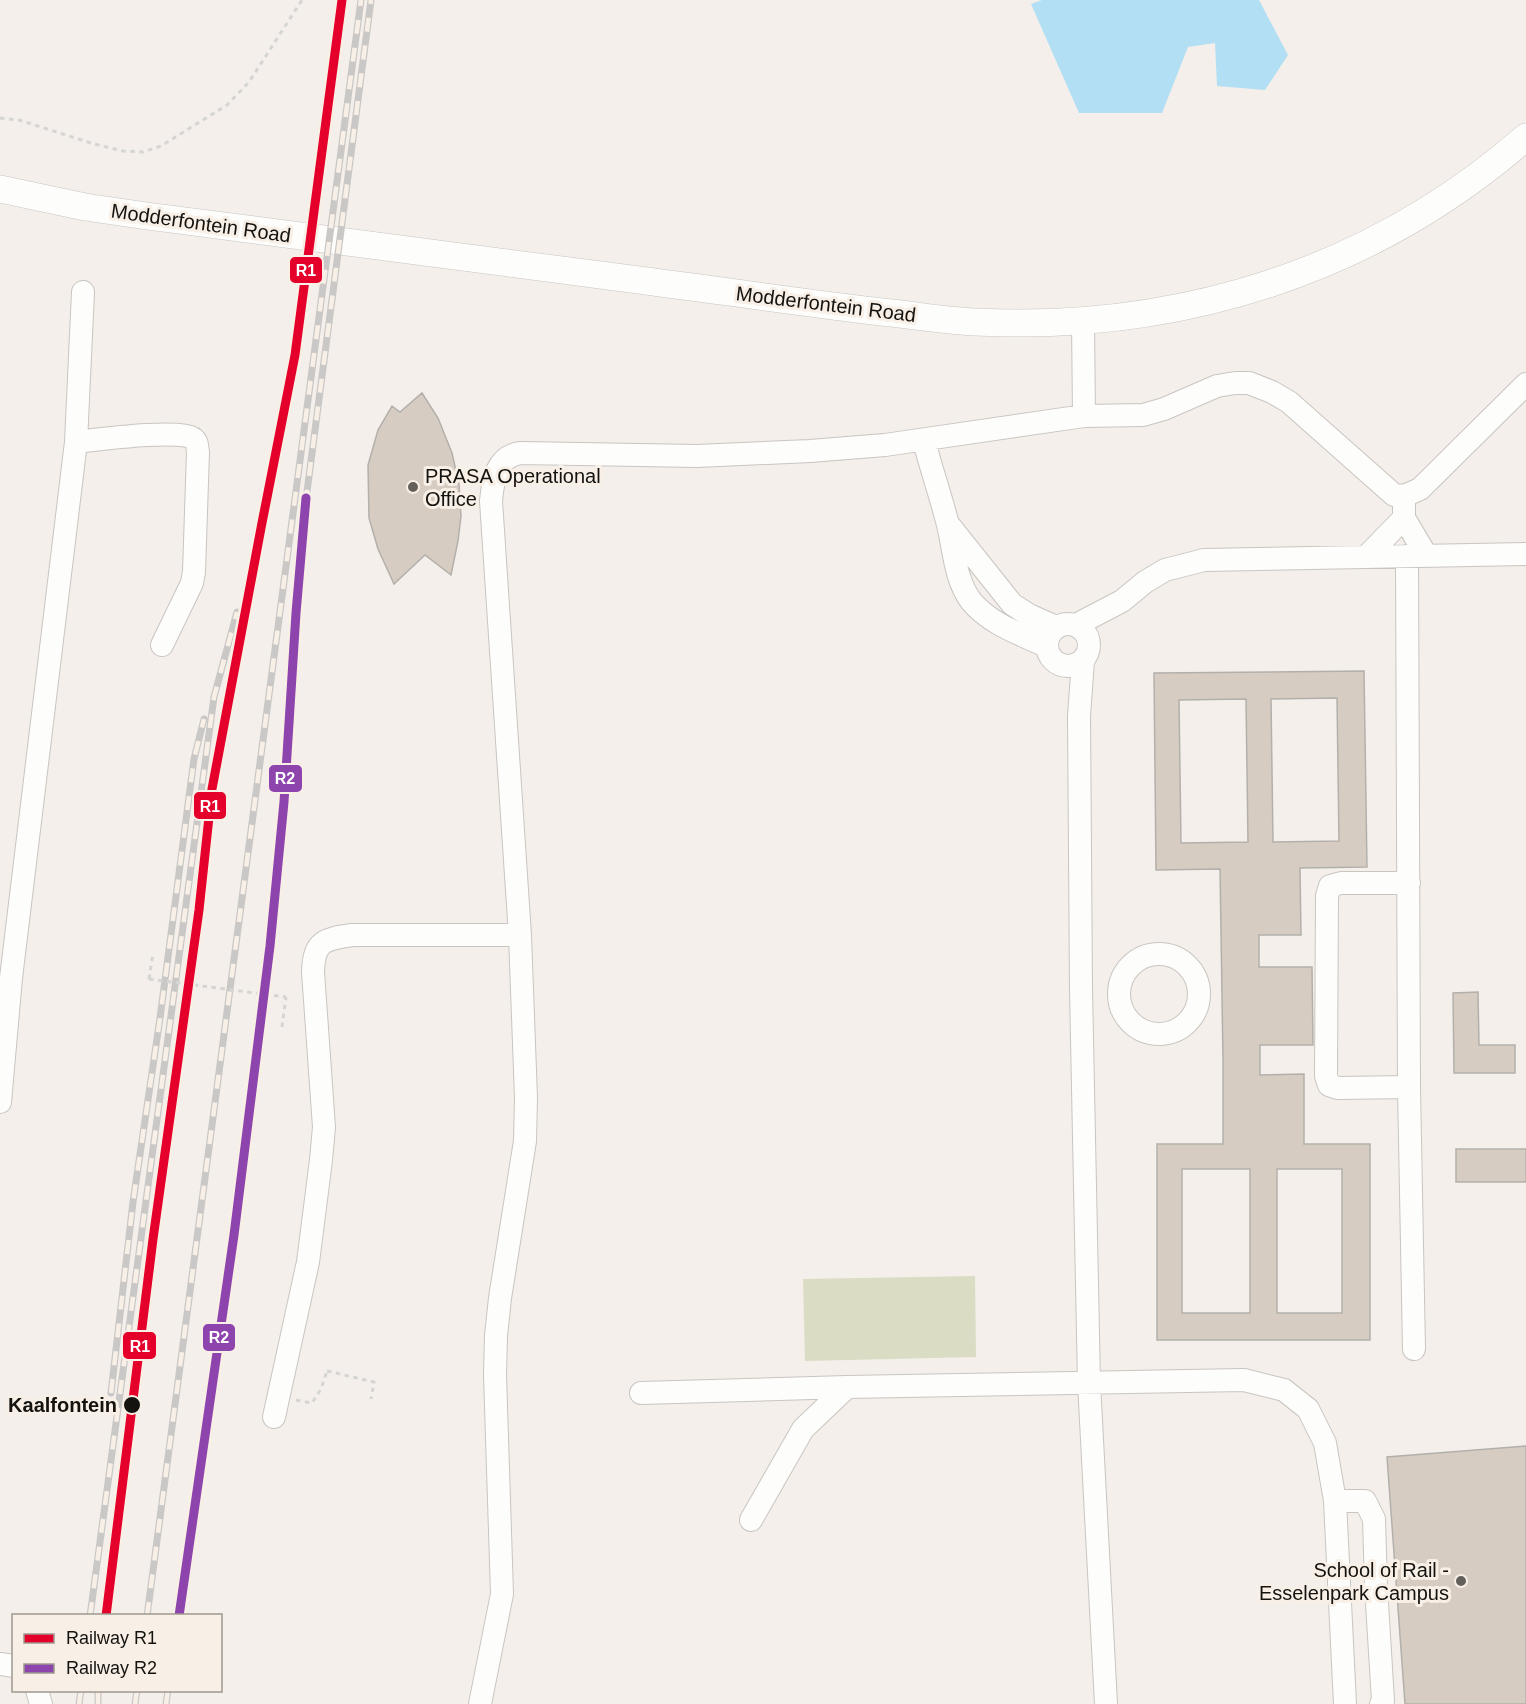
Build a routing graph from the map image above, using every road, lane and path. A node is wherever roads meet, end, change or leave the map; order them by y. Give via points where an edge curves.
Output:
1 (302, 0) edge
2 (0, 118) edge
3 (1526, 137) edge
4 (0, 189) edge
5 (0, 205) edge
6 (85, 207) junction
7 (83, 292) dead end
8 (1083, 322) junction
9 (1526, 384) edge
10 (1084, 416) junction
11 (924, 441) junction
12 (76, 442) junction
13 (1404, 507) junction
14 (948, 524) junction
15 (1526, 555) edge
16 (1367, 556) junction
17 (1416, 556) junction
18 (996, 586) junction
19 (974, 603) junction
20 (1068, 644) junction
21 (162, 645) dead end
22 (1409, 883) junction
23 (520, 935) junction
24 (153, 953) dead end
25 (1081, 988) junction
26 (1120, 990) dead end
27 (282, 1027) dead end
28 (1409, 1087) junction
29 (0, 1102) edge
30 (1414, 1348) dead end
31 (1089, 1383) junction
32 (847, 1387) junction
33 (641, 1393) dead end
34 (371, 1399) dead end
35 (276, 1407) joint
36 (1335, 1501) junction
37 (751, 1520) dead end
38 (1376, 1587) junction
39 (1340, 1589) junction
40 (1378, 1623) junction
41 (1341, 1626) junction
42 (480, 1704) edge
43 (1106, 1704) edge
44 (1346, 1704) edge
45 (1381, 1704) edge

1 - 2 path via 249,82 227,105 161,146 143,152 123,151
3 - 8 main road, Modderfontein Road via 1474,180 1428,209 1359,248 1278,283 1138,316
4 - 6 main road, Modderfontein Road
5 - 6 main road, Modderfontein Road
6 - 8 main road, Modderfontein Road via 974,322
7 - 12 street
8 - 10 street
9 - 13 street
10 - 11 street
10 - 13 street via 1153,413 1217,386 1249,383 1288,402
11 - 14 street
11 - 23 street via 697,456 521,453 501,464 494,477 491,501
12 - 21 street via 166,434 196,440 194,572
12 - 29 street via 11,978
13 - 16 street
13 - 17 street
14 - 18 street
14 - 19 street via 961,582
15 - 17 street
16 - 17 street
16 - 20 street via 1204,560 1165,570
17 - 22 street
18 - 19 street
18 - 20 street via 1012,604
19 - 20 street via 995,622
20 - 25 street via 1079,716
22 - 28 street
22 - 28 street via 1330,886 1326,1076 1329,1085 1338,1088
23 - 35 street via 352,935 335,937 317,949 313,972 324,1127 308,1262
23 - 42 street via 525,1141 496,1346 502,1594
24 - 27 path, bridge via 149,979 286,996
25 - 26 street
25 - 31 street
28 - 30 street
31 - 32 street
31 - 36 street via 1244,1380 1284,1390 1308,1409 1325,1443
31 - 43 street
32 - 33 street
32 - 37 street via 803,1429
34 - 35 path via 374,1382 327,1371 312,1403
36 - 38 street via 1365,1501 1374,1519
36 - 39 street
38 - 39 street
38 - 40 street
39 - 41 street
40 - 41 street
40 - 45 street
41 - 44 street

